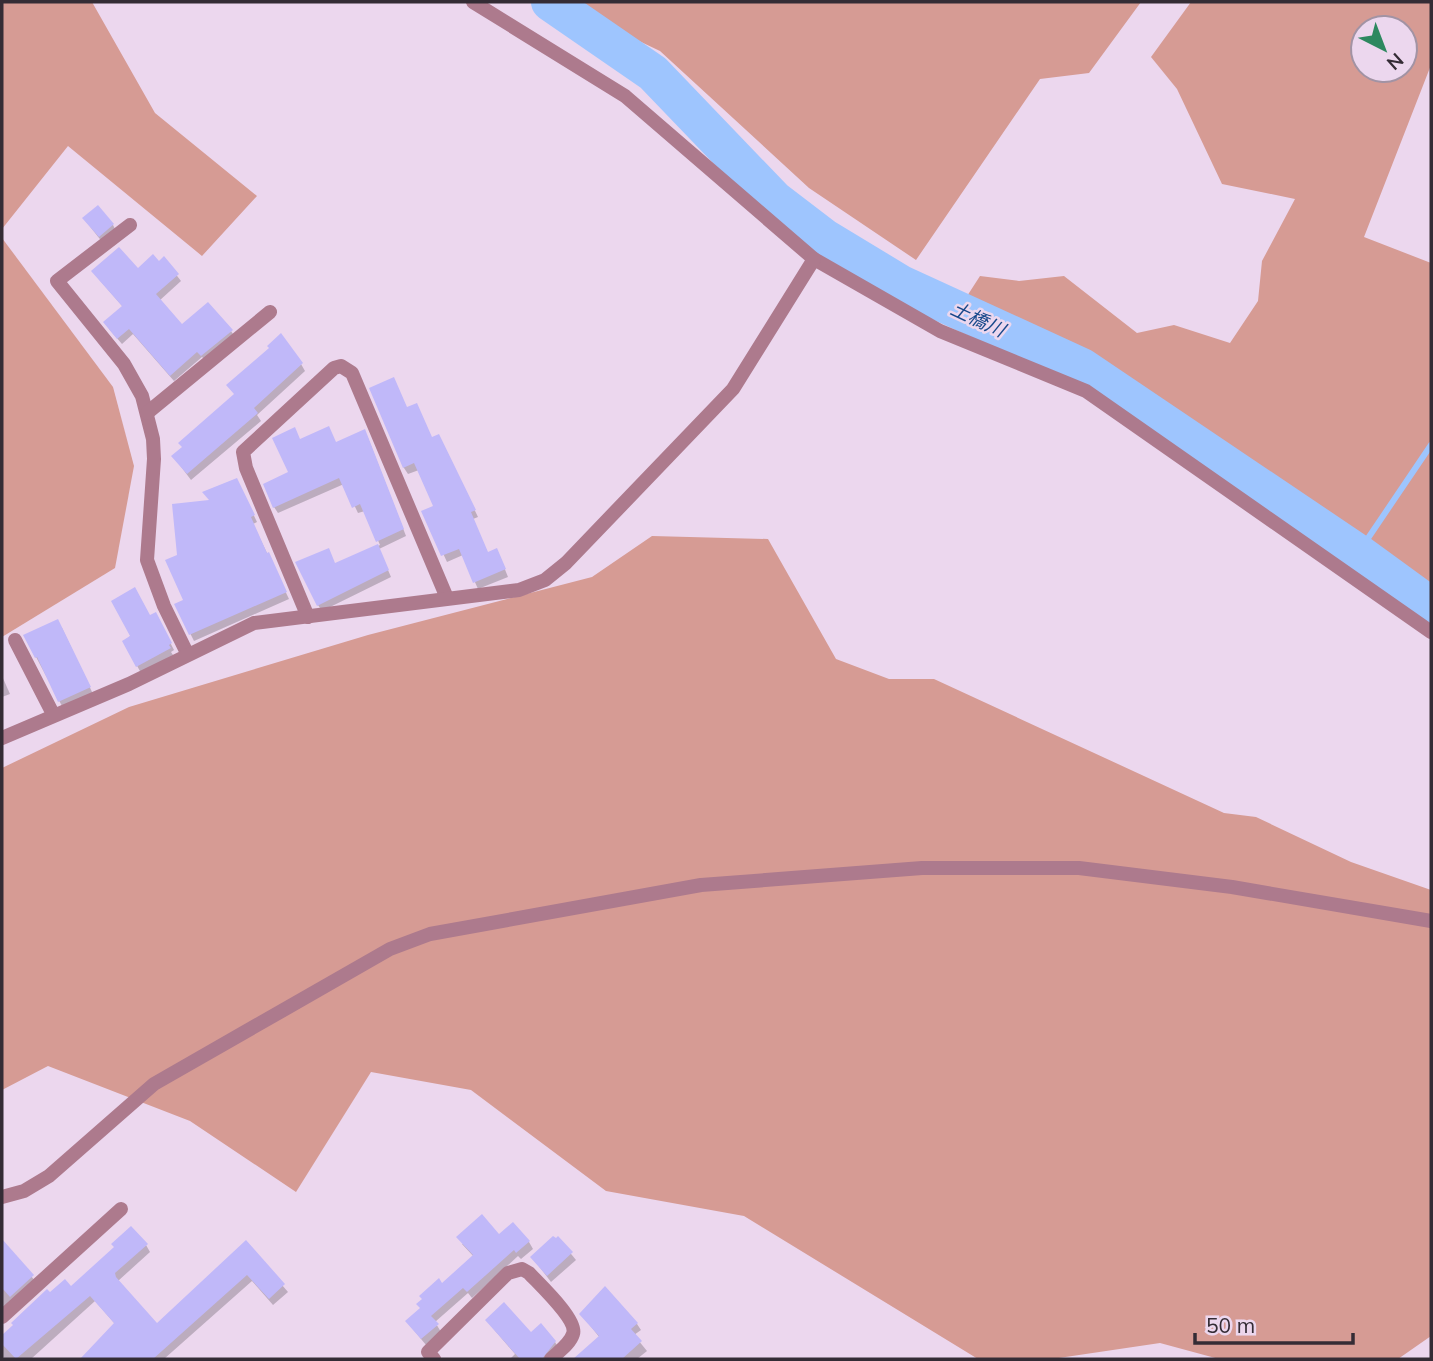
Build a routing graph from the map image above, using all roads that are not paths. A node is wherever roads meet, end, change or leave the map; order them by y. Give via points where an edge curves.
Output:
1 (473, 2) edge
2 (130, 225) dead end
3 (814, 259) junction
4 (270, 312) dead end
5 (147, 413) junction
6 (447, 598) junction
7 (308, 617) junction
8 (1431, 632) edge
9 (16, 640) dead end
10 (187, 653) junction
11 (53, 714) junction
12 (2, 738) edge
13 (1431, 920) edge
14 (2, 1197) edge
15 (121, 1209) dead end
16 (2, 1317) edge
17 (434, 1359) edge
18 (551, 1359) edge

1 - 3 street via 625,96
2 - 5 street via 57,281 124,364
3 - 6 street via 733,388 566,563 545,580 519,590
3 - 8 street via 940,331 1086,391
4 - 5 street
5 - 10 street via 154,459 147,559 163,606
6 - 7 street
6 - 7 street via 352,373 341,366 243,452
7 - 10 street via 254,623
9 - 11 street
10 - 11 street via 129,684
11 - 12 street
13 - 14 street via 1232,887 1079,868 922,868 701,885 510,918 430,934 390,949 154,1084 48,1177
15 - 16 street
17 - 18 street via 428,1352 508,1273 522,1269 572,1321 574,1334

